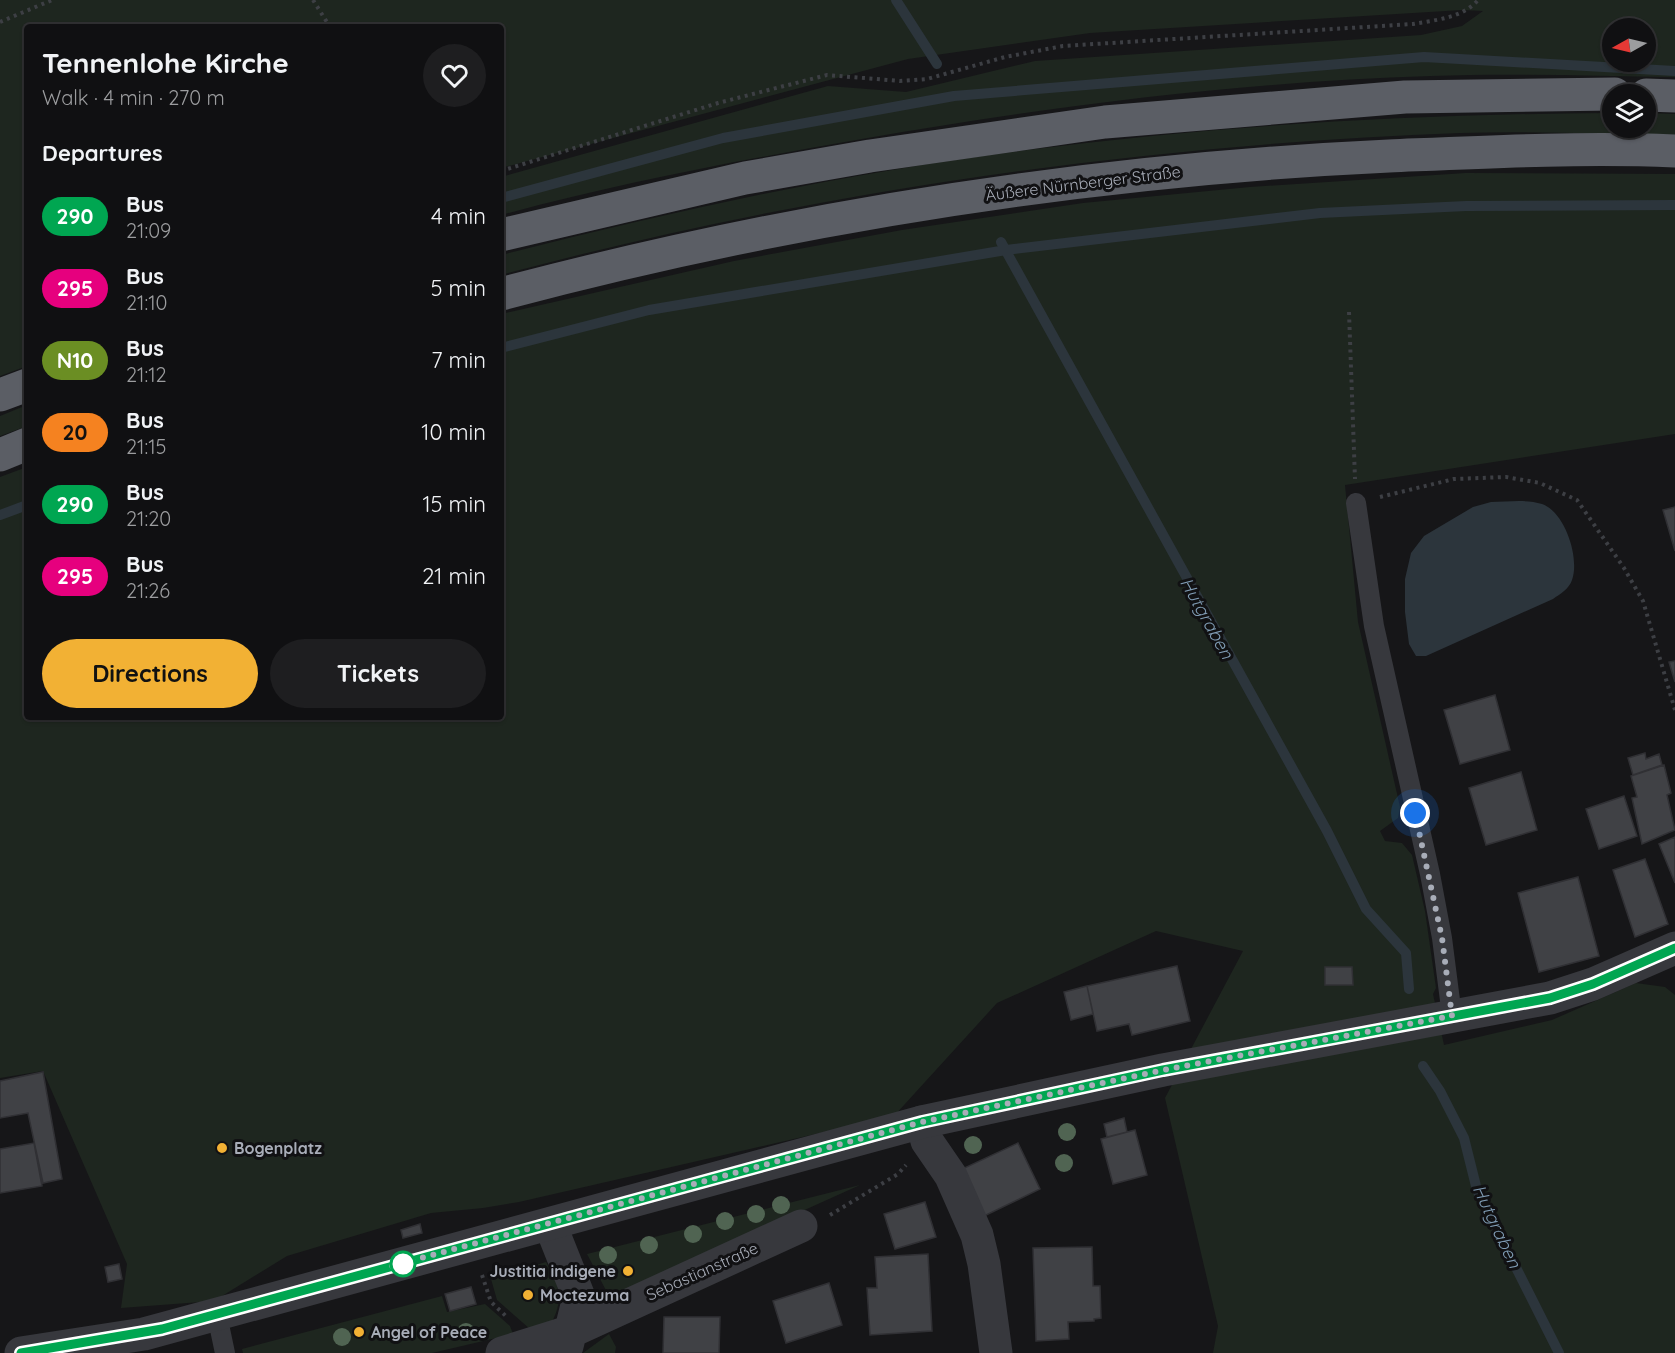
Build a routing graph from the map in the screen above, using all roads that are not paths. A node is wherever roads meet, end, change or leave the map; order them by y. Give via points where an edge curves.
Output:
1 (1602, 94) edge
2 (1656, 95) edge
3 (1675, 96) edge
4 (1675, 151) edge
5 (504, 234) edge
6 (504, 293) edge
7 (24, 386) edge
8 (0, 395) edge
9 (24, 445) edge
10 (0, 455) edge
11 (1356, 503) road end
12 (1674, 951) edge
13 (1452, 1016) junction
14 (922, 1122) junction
15 (550, 1224) junction
16 (801, 1226) road end
17 (217, 1315) junction
18 (568, 1342) edge
19 (21, 1353) edge
20 (225, 1353) edge
21 (502, 1353) edge
22 (996, 1353) edge

1 - 5 highway via 1405,97 1105,122 745,178
2 - 3 highway
4 - 6 highway, Äußere Nürnberger Straße via 1466,153 1313,160 1088,180 770,231
7 - 8 highway
9 - 10 highway
11 - 13 lane via 1374,626 1430,874
12 - 13 street via 1550,998
13 - 14 street via 1163,1070
14 - 15 street
14 - 22 street via 934,1155 951,1176 976,1235 984,1264
15 - 17 street
15 - 18 street via 579,1296
16 - 18 street, Sebastianstraße
17 - 19 street via 144,1334
17 - 20 lane
18 - 21 street, Sebastianstraße

